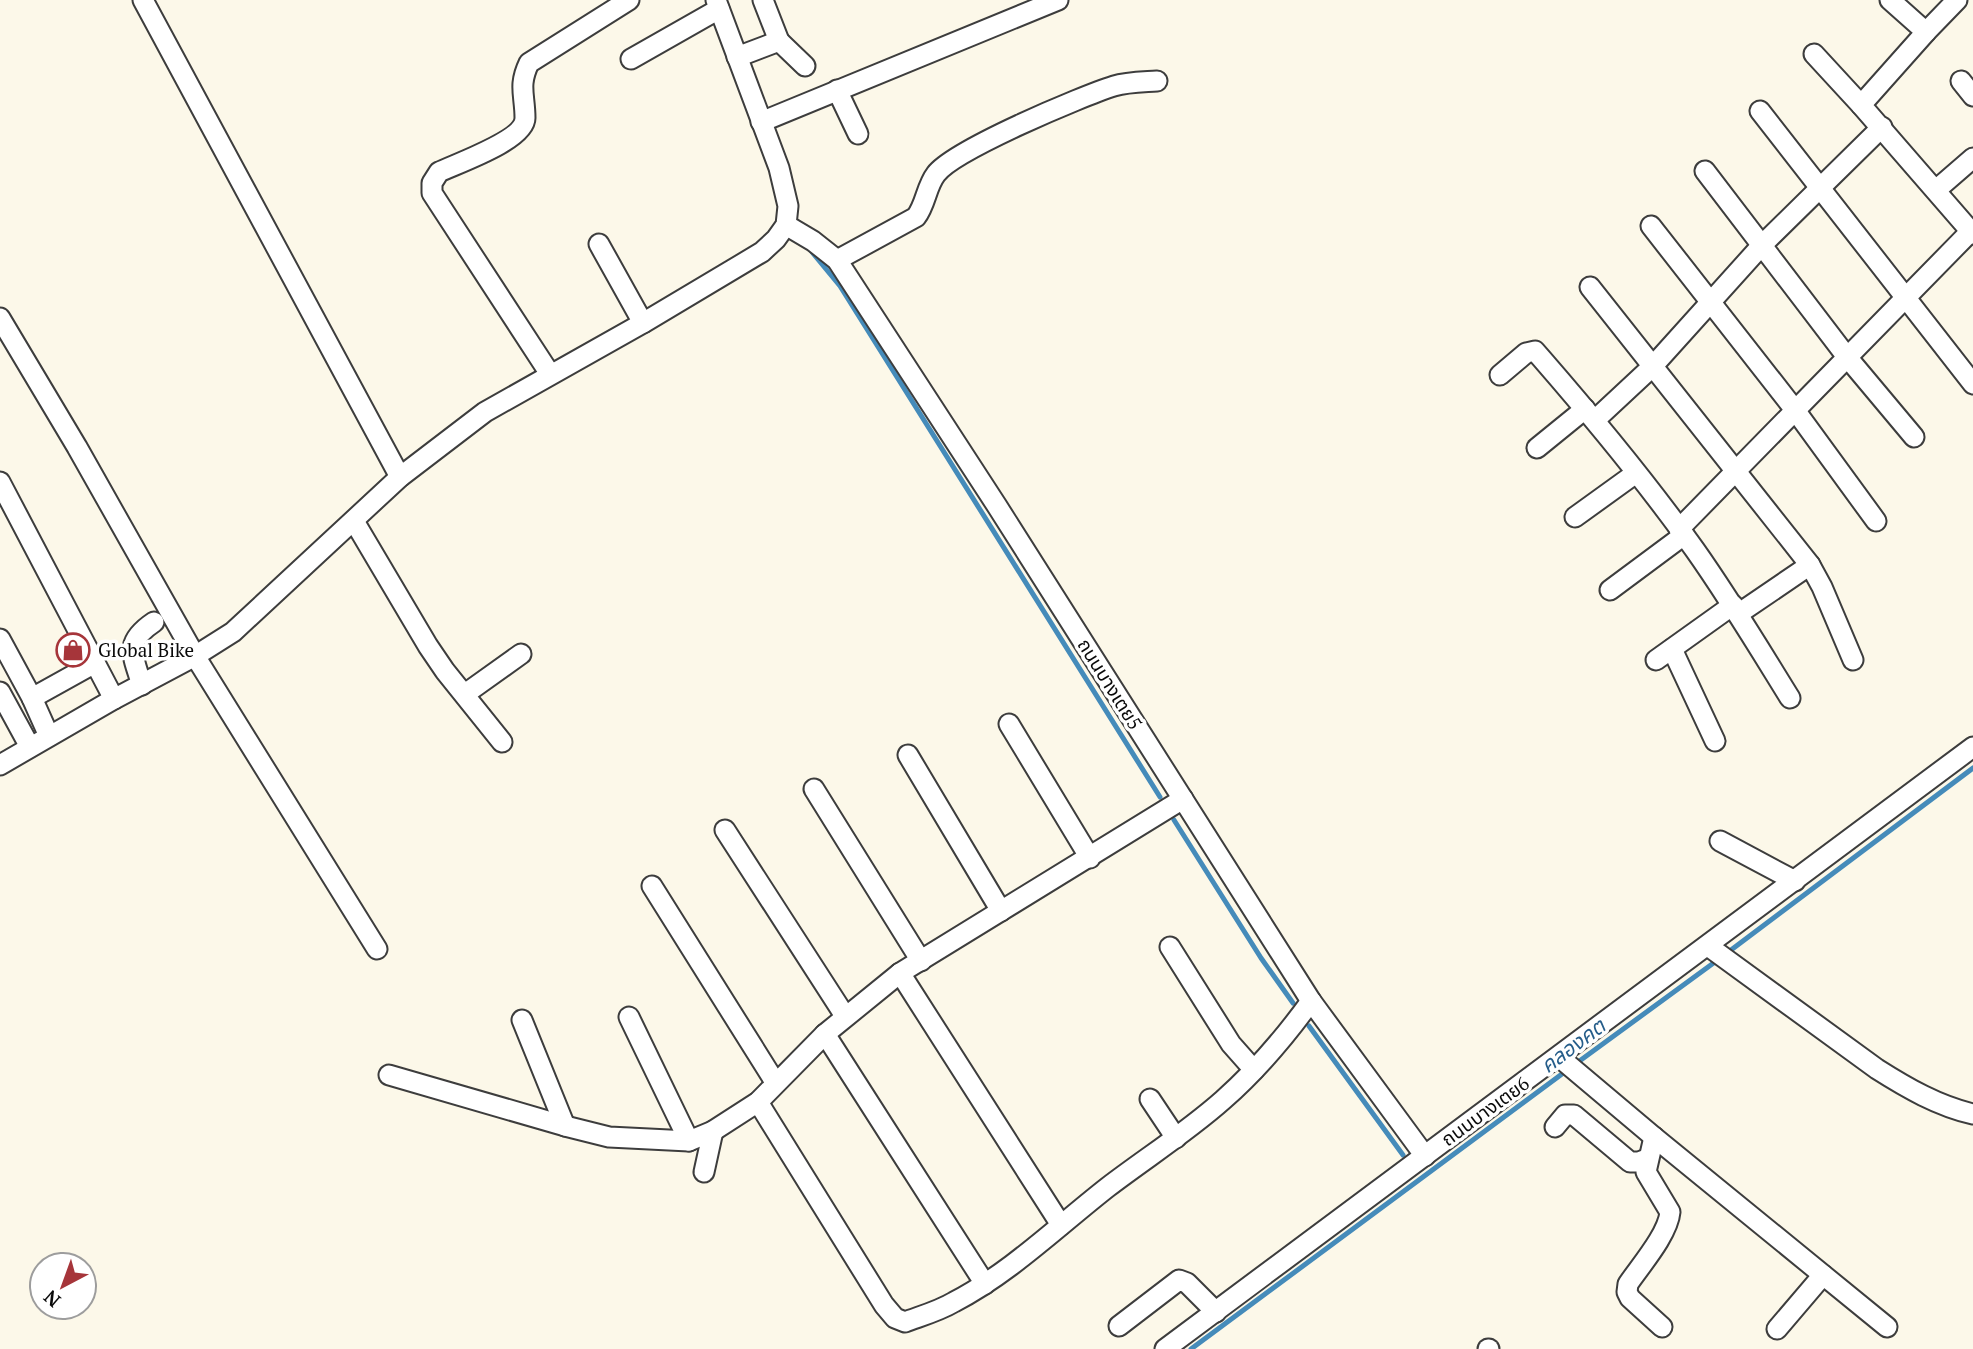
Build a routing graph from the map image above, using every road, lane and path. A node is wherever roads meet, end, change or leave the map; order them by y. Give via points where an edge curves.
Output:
1 (143, 0) edge
2 (629, 0) edge
3 (762, 0) edge
4 (1058, 0) edge
5 (1890, 0) edge
6 (1957, 0) edge
7 (718, 4) edge
8 (1926, 32) junction
9 (779, 41) junction
10 (1814, 54) dead end
11 (737, 57) junction
12 (631, 59) dead end
13 (806, 65) dead end
14 (1157, 81) dead end
15 (837, 90) junction
16 (1861, 105) junction
17 (1760, 111) dead end
18 (761, 122) junction
19 (1882, 127) junction
20 (858, 134) dead end
21 (1973, 158) edge
22 (1705, 170) dead end
23 (1820, 187) junction
24 (1936, 190) junction
25 (786, 225) junction
26 (1651, 226) dead end
27 (1972, 232) edge
28 (599, 244) dead end
29 (1762, 245) junction
30 (837, 260) junction
31 (1590, 287) dead end
32 (1907, 296) junction
33 (1711, 302) junction
34 (0, 318) edge
35 (643, 323) junction
36 (1847, 357) junction
37 (1653, 366) junction
38 (550, 374) junction
39 (1500, 375) dead end
40 (1973, 384) edge
41 (1795, 410) junction
42 (1590, 414) junction
43 (1914, 437) dead end
44 (1537, 448) dead end
45 (1736, 470) junction
46 (1636, 474) junction
47 (400, 477) junction
48 (0, 482) edge
49 (1575, 517) dead end
50 (1876, 520) dead end
51 (354, 521) junction
52 (1682, 532) junction
53 (1810, 565) junction
54 (1610, 590) dead end
55 (1735, 610) junction
56 (154, 622) dead end
57 (0, 639) edge
58 (521, 654) dead end
59 (195, 656) junction
60 (1853, 660) dead end
61 (95, 663) junction
62 (142, 685) junction
63 (0, 692) edge
64 (464, 694) junction
65 (32, 698) junction
66 (1790, 698) dead end
67 (114, 699) junction
68 (1009, 724) dead end
69 (49, 736) junction
70 (1715, 741) dead end
71 (502, 742) dead end
72 (30, 747) junction
73 (1973, 747) edge
74 (908, 755) dead end
75 (0, 765) edge
76 (814, 789) dead end
77 (1183, 799) junction
78 (725, 830) dead end
79 (1720, 841) dead end
80 (1090, 858) junction
81 (1795, 881) junction
82 (652, 886) dead end
83 (1001, 911) junction
84 (1170, 947) dead end
85 (1711, 948) junction
86 (377, 949) dead end
87 (921, 961) junction
88 (900, 973) junction
89 (1311, 1001) junction
90 (845, 1016) junction
91 (629, 1017) dead end
92 (522, 1020) dead end
93 (825, 1034) junction
94 (1561, 1058) junction
95 (1254, 1070) junction
96 (389, 1075) dead end
97 (775, 1082) junction
98 (1150, 1099) dead end
99 (758, 1102) junction
100 (1973, 1114) edge
101 (565, 1126) junction
102 (1555, 1127) dead end
103 (713, 1131) junction
104 (1654, 1137) junction
105 (1176, 1138) junction
106 (689, 1141) junction
107 (1425, 1156) junction
108 (1647, 1159) junction
109 (704, 1172) dead end
110 (1061, 1225) junction
111 (1823, 1275) junction
112 (985, 1284) junction
113 (1216, 1312) junction
114 (1119, 1326) dead end
115 (1887, 1326) dead end
116 (1662, 1327) dead end
117 (1777, 1329) dead end
118 (1165, 1349) edge

1 - 47 street
2 - 38 street via 529,64 523,77 526,121 511,139 439,172 432,183 432,193
3 - 9 street
4 - 15 street
5 - 8 street
6 - 8 street
7 - 11 street
7 - 12 street
8 - 16 street
9 - 11 street
9 - 13 street
10 - 16 street
11 - 18 street
14 - 30 street via 1116,86 1070,103 960,155 937,172 916,217
15 - 18 street
15 - 20 street
16 - 19 street
17 - 23 street
18 - 25 street via 788,205
19 - 23 street
19 - 24 street
21 - 24 street
22 - 29 street
23 - 29 street
23 - 32 street
24 - 27 street
25 - 30 street, ถนนบางเตย5
25 - 35 street via 762,252
26 - 33 street
27 - 32 street
28 - 35 street
29 - 33 street
29 - 36 street
30 - 77 street, ถนนบางเตย5
31 - 37 street
32 - 36 street
32 - 40 street
33 - 37 street
33 - 41 street
34 - 59 street
35 - 38 street
36 - 41 street
36 - 43 street
37 - 42 street
37 - 45 street
38 - 47 street via 485,412
39 - 42 street via 1535,351
41 - 45 street
41 - 50 street
42 - 44 street
42 - 46 street
45 - 52 street
45 - 53 street
46 - 49 street
46 - 52 street
47 - 51 street
48 - 61 street
51 - 59 street via 233,632
51 - 64 street via 428,646
52 - 54 street
52 - 55 street
53 - 55 street
53 - 60 street
55 - 66 street
55 - 70 street via 1664,655
56 - 62 street via 133,642
57 - 65 street
58 - 64 street
59 - 62 street
59 - 86 street
61 - 65 street
61 - 67 street
62 - 67 street
63 - 72 street
64 - 71 street
65 - 69 street
67 - 69 street
68 - 80 street
69 - 72 street
72 - 75 street
73 - 81 street, ถนนบางเตย6
74 - 83 street
76 - 87 street
77 - 80 street
77 - 89 street, ถนนบางเตย5
78 - 90 street
79 - 81 street
80 - 83 street
81 - 85 street, ถนนบางเตย6
82 - 97 street
83 - 87 street
84 - 95 street via 1231,1044
85 - 94 street, ถนนบางเตย6
85 - 100 street via 1903,1086
87 - 88 street
88 - 90 street
88 - 110 street
89 - 95 street
89 - 107 street, ถนนบางเตย5
90 - 93 street
91 - 106 street
92 - 101 street
93 - 97 street
93 - 112 street
94 - 104 street
94 - 107 street, ถนนบางเตย6
95 - 105 street
96 - 101 street
97 - 99 street
98 - 105 street
99 - 103 street
99 - 112 street via 895,1318 905,1322
101 - 106 street via 609,1137
102 - 108 street via 1565,1115 1574,1115 1630,1162
103 - 106 street
103 - 109 street
104 - 108 street
104 - 111 street
105 - 110 street
107 - 113 street, ถนนบางเตย6
108 - 116 street via 1646,1172 1670,1219 1627,1292
110 - 112 street
111 - 115 street
111 - 117 street
113 - 114 street via 1179,1280
113 - 118 street, ถนนบางเตย6

